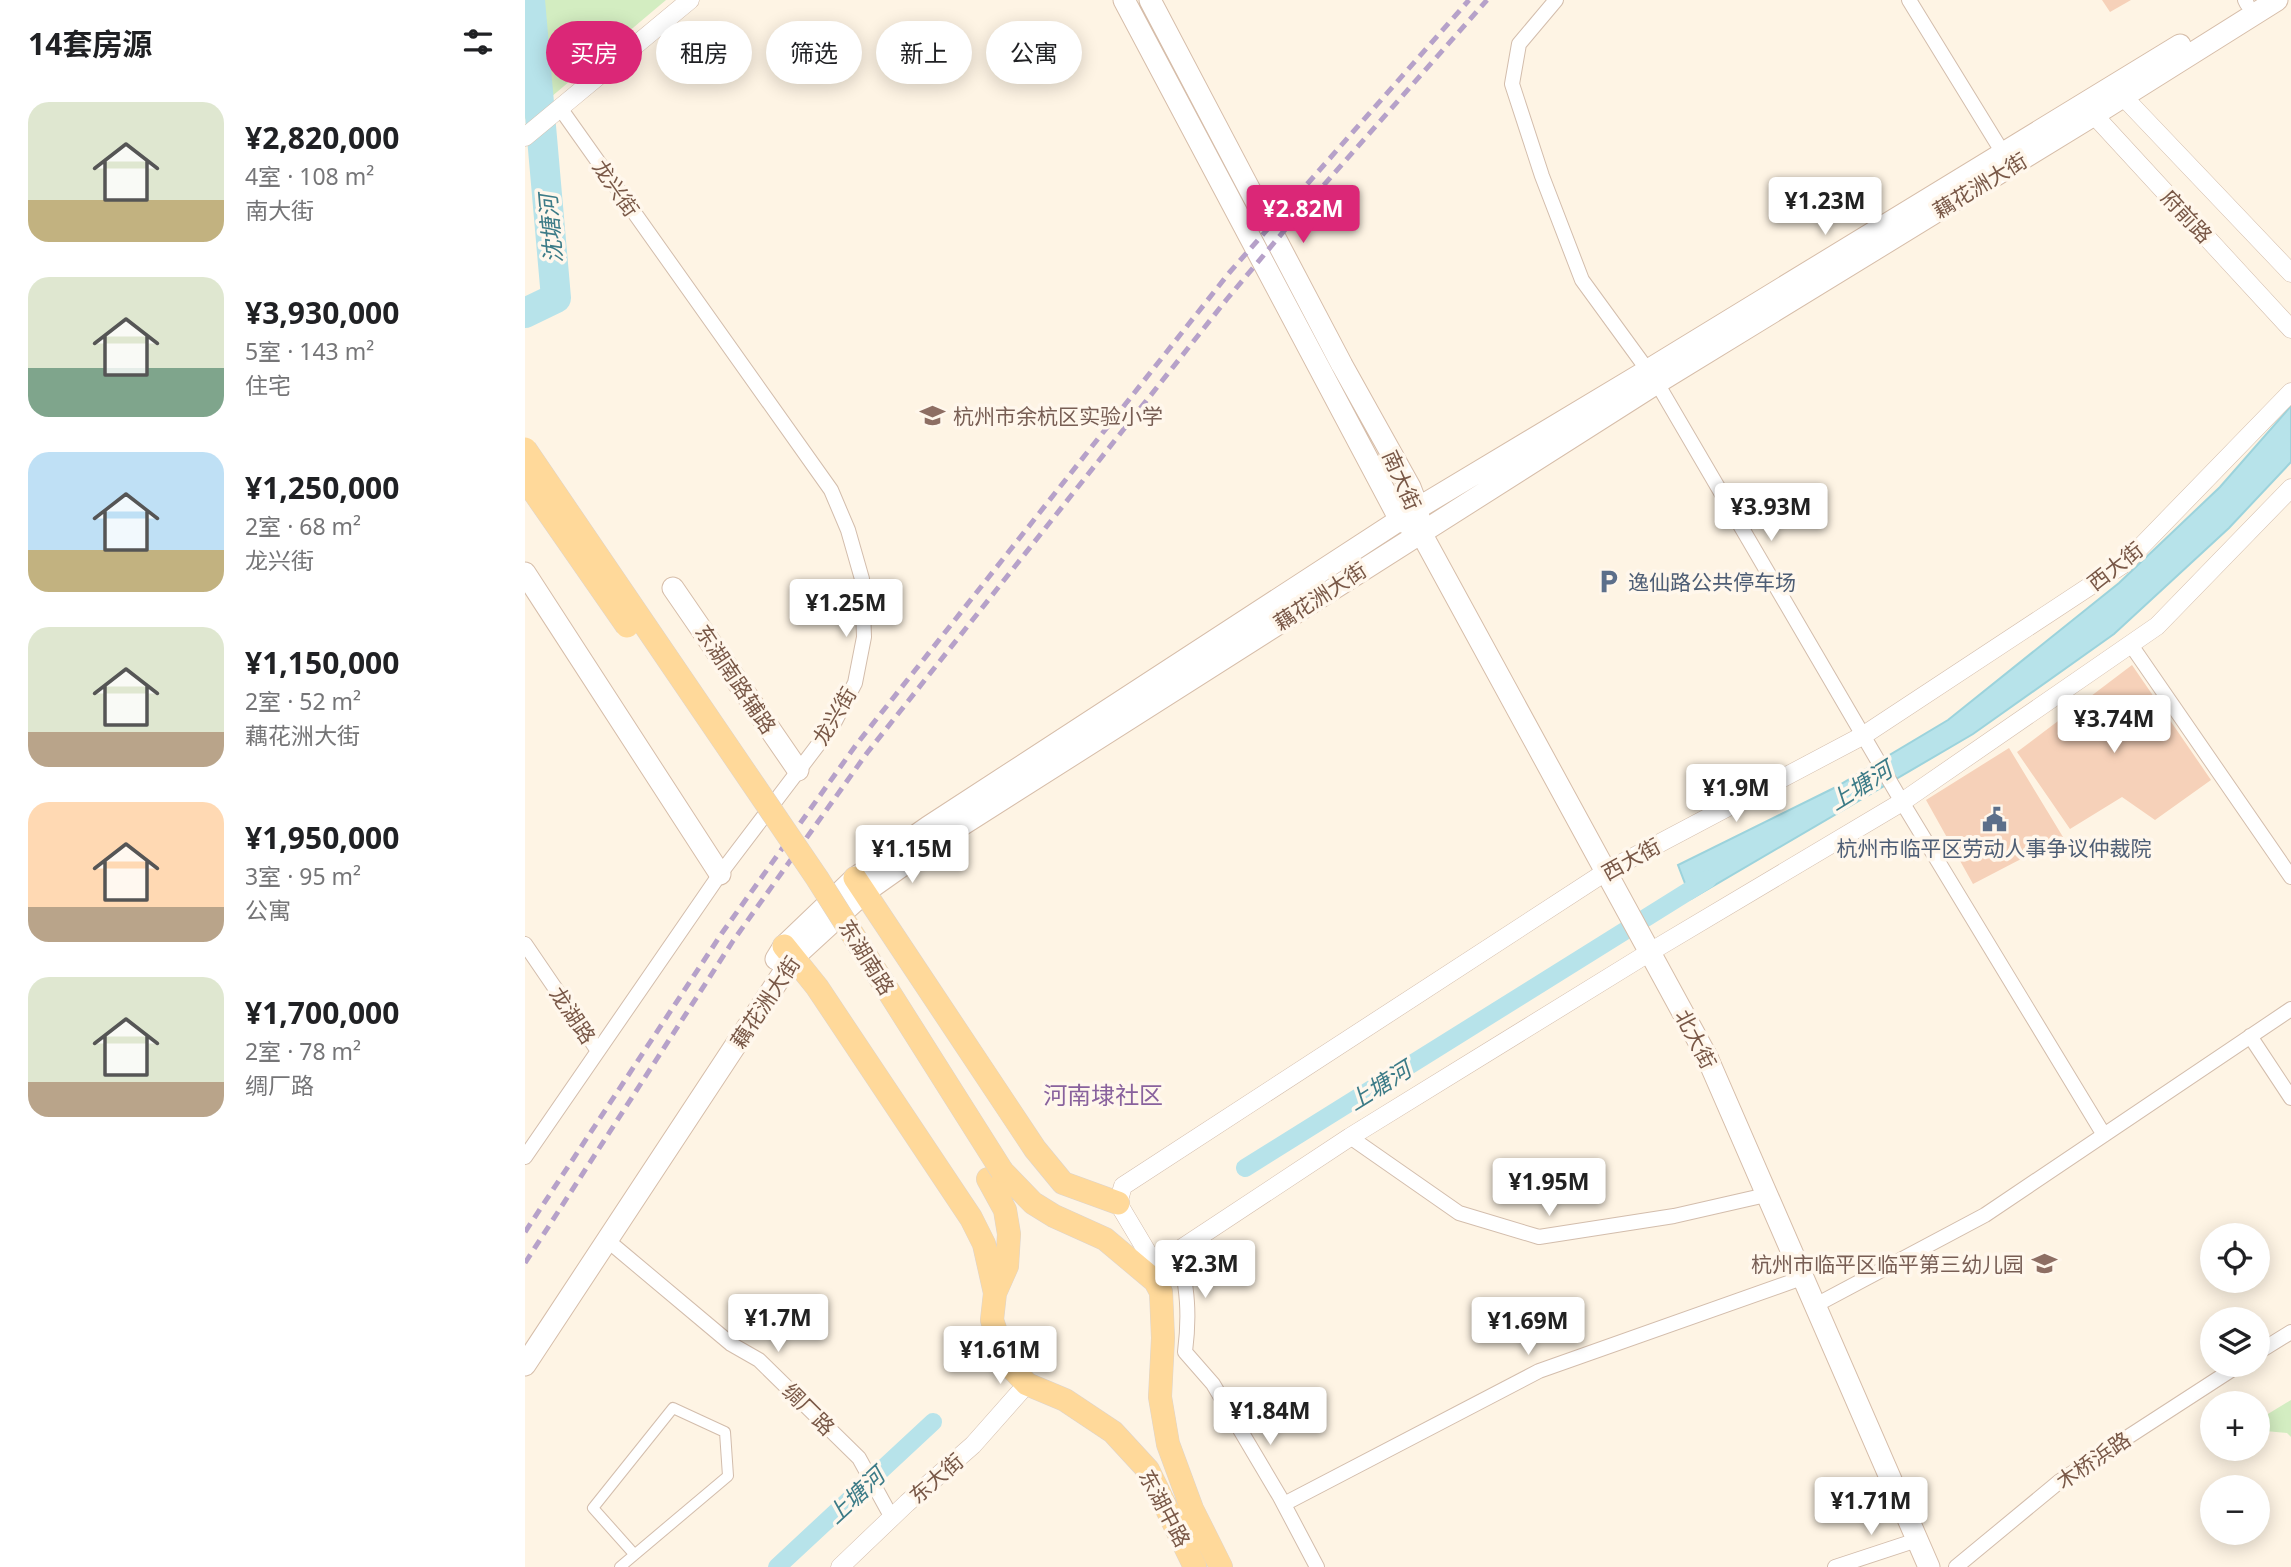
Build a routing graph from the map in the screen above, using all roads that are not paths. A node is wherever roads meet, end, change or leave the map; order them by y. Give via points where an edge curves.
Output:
1 (690, 0) edge
2 (1124, 0) edge
3 (1150, 0) edge
4 (1556, 0) edge
5 (1909, 0) edge
6 (2277, 0) edge
7 (2248, 1) edge
8 (2119, 91) junction
9 (559, 109) junction
10 (2087, 110) junction
11 (525, 137) edge
12 (2003, 153) junction
13 (2291, 273) edge
14 (2291, 329) edge
15 (1652, 377) junction
16 (2291, 392) edge
17 (525, 449) edge
18 (525, 479) edge
19 (2291, 488) edge
20 (1409, 514) junction
21 (1420, 531) junction
22 (525, 573) edge
23 (673, 588) dead end
24 (2131, 645) junction
25 (1864, 735) junction
26 (798, 769) junction
27 (1902, 802) junction
28 (1607, 871) junction
29 (720, 874) junction
30 (2291, 877) edge
31 (860, 885) junction
32 (525, 944) edge
33 (1650, 951) junction
34 (788, 952) junction
35 (2291, 1009) edge
36 (2250, 1036) junction
37 (598, 1051) junction
38 (2291, 1098) edge
39 (2104, 1135) junction
40 (1350, 1136) junction
41 (525, 1157) edge
42 (995, 1175) junction
43 (1120, 1195) junction
44 (1766, 1195) junction
45 (607, 1240) junction
46 (1179, 1250) junction
47 (1147, 1265) junction
48 (1802, 1278) junction
49 (995, 1293) junction
50 (1814, 1306) junction
51 (2291, 1332) edge
52 (525, 1343) edge
53 (2270, 1345) edge
54 (525, 1365) edge
55 (1160, 1365) joint
56 (2220, 1377) edge
57 (1027, 1384) junction
58 (1284, 1504) junction
59 (892, 1518) junction
60 (1917, 1540) junction
61 (634, 1554) junction
62 (620, 1567) edge
63 (840, 1567) edge
64 (1195, 1567) edge
65 (1221, 1567) edge
66 (1317, 1567) edge
67 (1835, 1567) edge
68 (1929, 1567) edge
69 (1956, 1567) edge

1 - 9 street
2 - 20 main road, 南大街
3 - 20 main road, 南大街 via 1410,487
4 - 15 street via 1519,44 1512,84 1582,281
5 - 12 street
6 - 8 main road, 藕花洲大街
7 - 8 main road, 藕花洲大街
8 - 10 main road, 藕花洲大街
8 - 13 street, 府前路
9 - 11 street
9 - 26 street, 龙兴街 via 831,490 848,530 862,579 864,637 855,682 833,725
10 - 12 main road, 藕花洲大街
10 - 14 street, 府前路
10 - 15 main road, 藕花洲大街
12 - 15 main road, 藕花洲大街
15 - 20 main road, 藕花洲大街
15 - 21 main road, 藕花洲大街
15 - 25 street
16 - 25 street, 西大街 via 2126,563
17 - 42 main road, 东湖南路, bridge via 817,878
18 - 42 main road, 东湖南路, bridge via 777,843
19 - 24 street via 2157,626
20 - 21 main road, 南大街
20 - 31 main road, 藕花洲大街 via 928,827
21 - 28 main road, 北大街
21 - 31 main road, 藕花洲大街 via 940,839
22 - 29 main road
23 - 26 main road, 东湖南路辅路
24 - 27 street
24 - 30 street
25 - 27 street
25 - 28 street, 西大街
26 - 29 street, 龙兴街
27 - 33 street
27 - 39 street
28 - 33 main road, 北大街
28 - 43 street, 西大街
29 - 37 street, 龙兴街
31 - 34 main road, 藕花洲大街
31 - 43 main road via 1035,1149 1063,1182
32 - 37 street, 龙湖路
33 - 40 street
33 - 44 main road, 北大街 via 1707,1057
34 - 45 main road, 藕花洲大街
34 - 49 main road via 817,987 971,1218 984,1244
34 - 52 main road, 藕花洲大街
35 - 36 street
36 - 38 street
36 - 39 street
37 - 41 street, 龙兴街
39 - 50 street via 1985,1215
40 - 44 street via 1459,1213 1539,1237 1674,1216
40 - 46 street
42 - 47 main road, 东湖南路 via 1054,1216
42 - 49 main road, 东湖南路 via 1009,1234 1007,1266
43 - 47 street
44 - 48 main road, 北大街
45 - 54 main road, 藕花洲大街
45 - 59 street, 绸厂路 via 731,1344 759,1360 859,1458
46 - 47 street
46 - 58 street via 1189,1320 1185,1352 1213,1384
47 - 55 main road, 东湖南路 via 1161,1292
48 - 50 main road, 北大街
48 - 58 street via 1539,1371
49 - 57 main road via 992,1320 1006,1362
50 - 60 main road, 北大街
51 - 53 street
55 - 65 main road, 东湖中路 via 1168,1444
56 - 69 street, 木桥浜路 via 2060,1481
57 - 59 street, 东大街 via 973,1445
57 - 64 main road, 东湖中路 via 1065,1400 1113,1432 1149,1470
58 - 66 street
59 - 63 street, 东大街
60 - 67 street
60 - 68 main road, 北大街
61 - 61 street via 728,1476 725,1432 673,1408 593,1508
61 - 62 street

